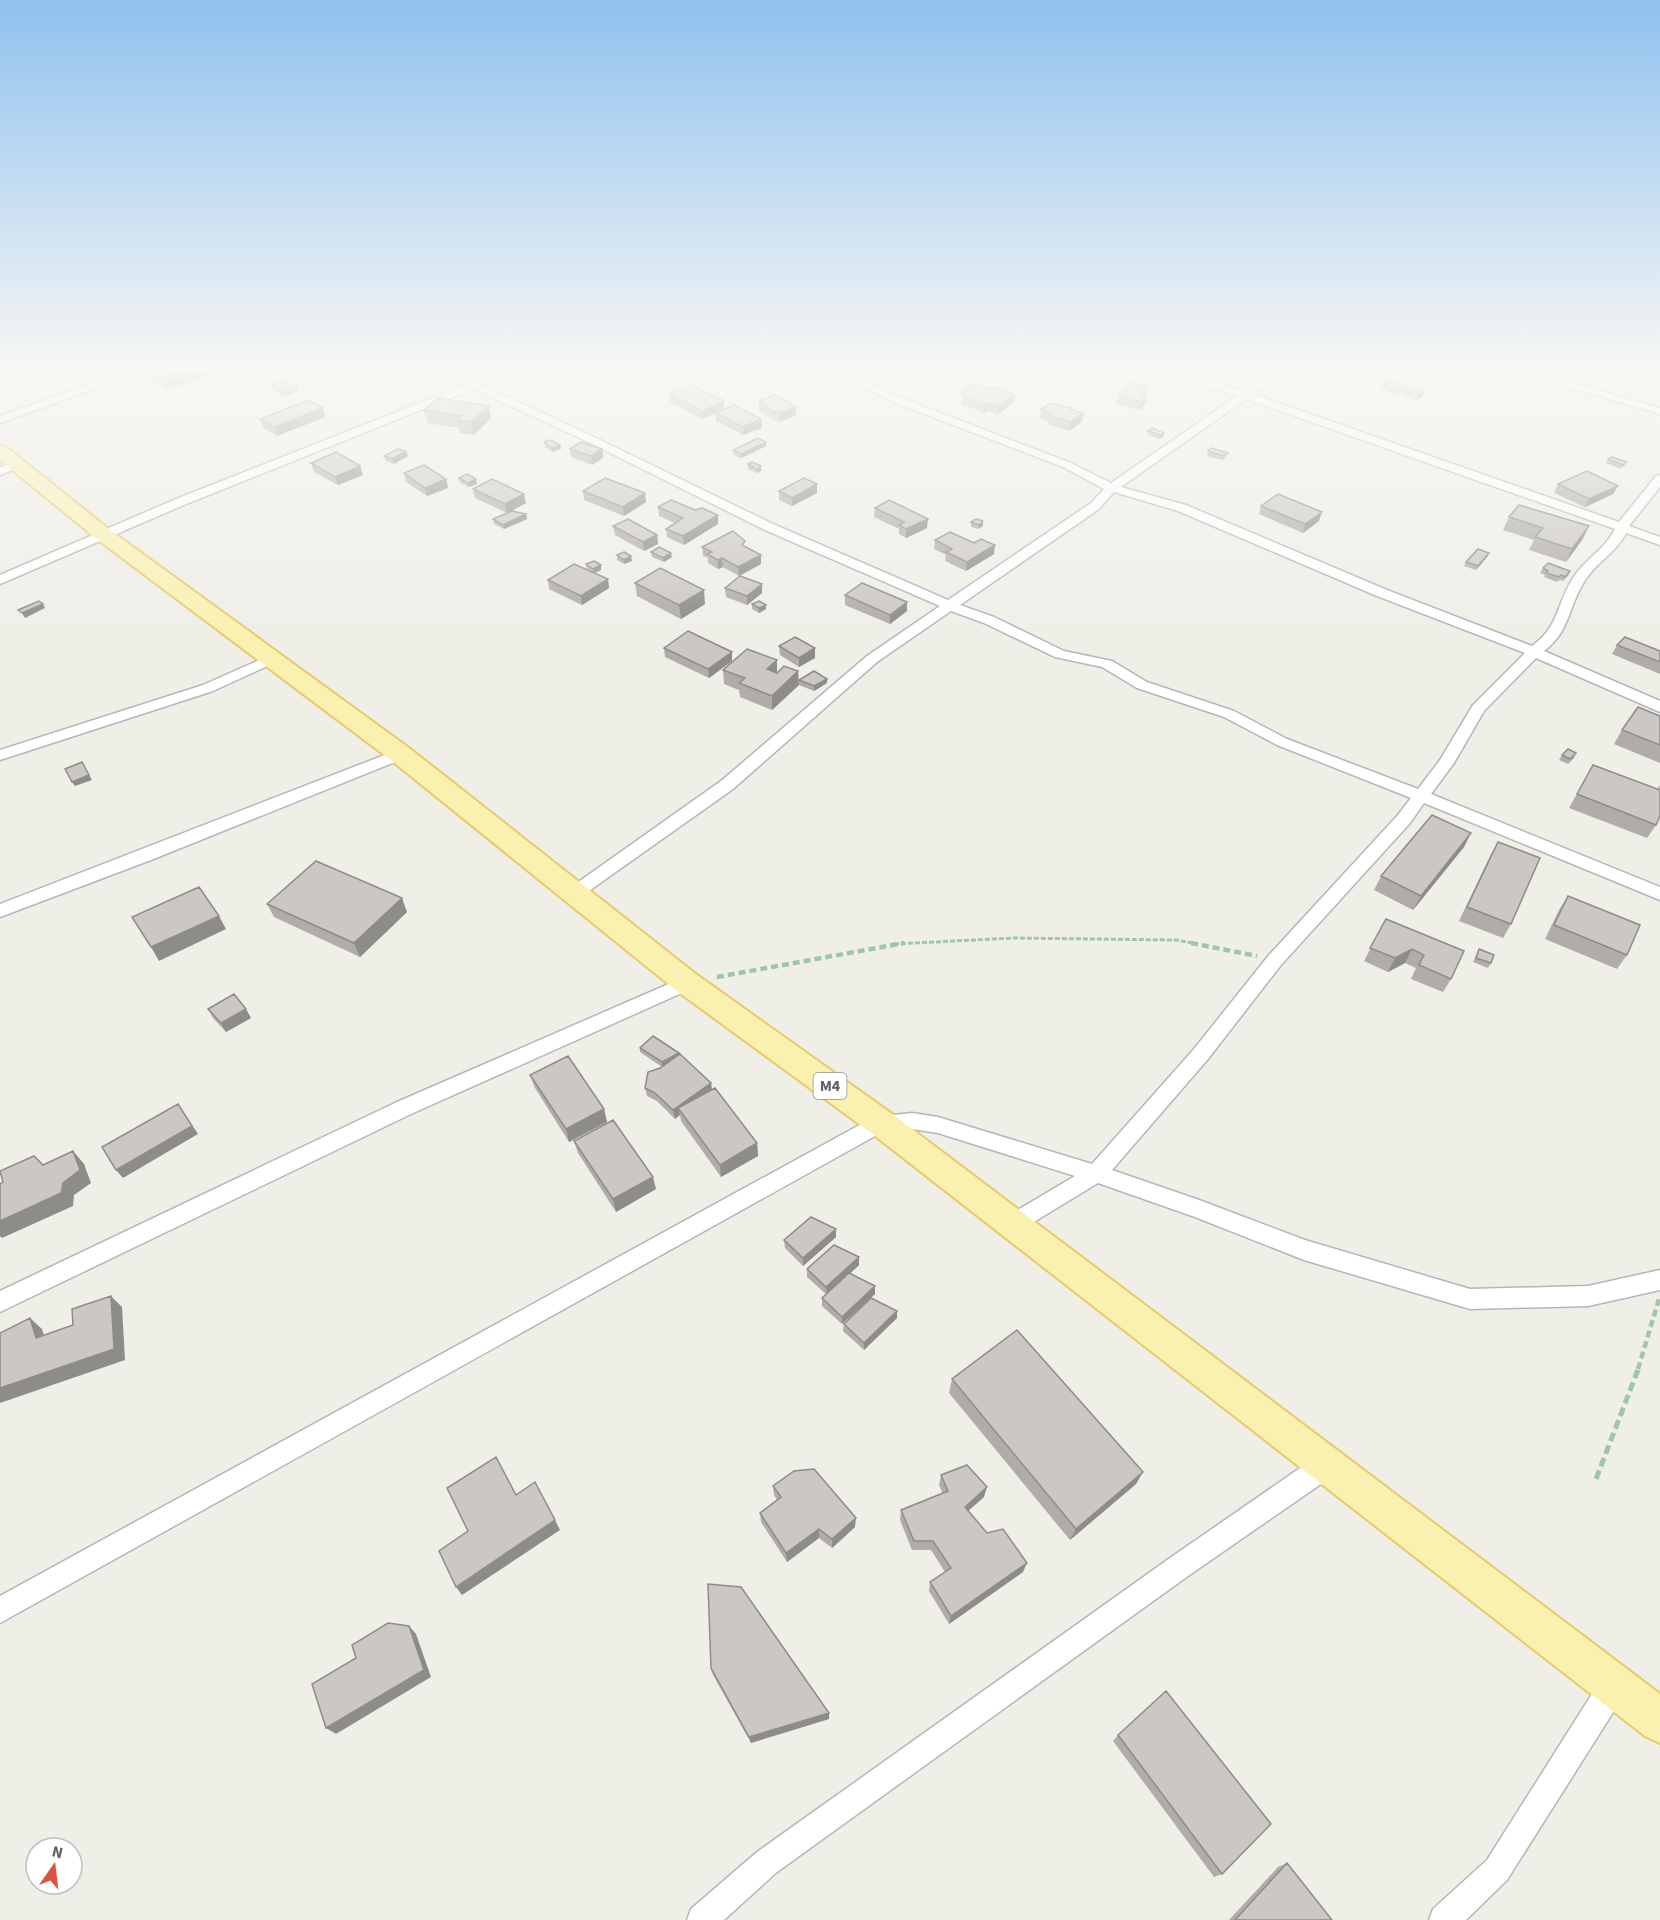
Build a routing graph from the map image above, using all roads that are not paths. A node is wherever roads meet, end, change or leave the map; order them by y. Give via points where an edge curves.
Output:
1 (297, 457) edge
2 (626, 457) edge
3 (1046, 457) edge
4 (1157, 457) edge
5 (1420, 457) edge
6 (6, 462) edge
7 (1660, 479) edge
8 (1112, 488) junction
9 (1622, 528) junction
10 (104, 535) junction
11 (1660, 541) edge
12 (0, 580) edge
13 (950, 606) junction
14 (1534, 652) junction
15 (271, 659) junction
16 (1660, 707) edge
17 (400, 754) junction
18 (0, 755) edge
19 (1422, 796) junction
20 (573, 894) junction
21 (1660, 894) edge
22 (0, 911) edge
23 (687, 983) junction
24 (881, 1123) junction
25 (1097, 1173) junction
26 (1014, 1224) junction
27 (1660, 1280) edge
28 (0, 1302) edge
29 (1325, 1466) junction
30 (0, 1610) edge
31 (1614, 1685) junction
32 (1660, 1721) edge
33 (702, 1920) edge
34 (1444, 1920) edge

1 - 10 street
2 - 13 street via 769,527
3 - 8 street
4 - 8 street
5 - 9 street
6 - 10 main road, M4
7 - 9 street
8 - 13 street via 1095,506
8 - 14 street via 1182,508
9 - 11 street
9 - 14 street via 1617,539 1581,576 1560,626
10 - 12 street
10 - 15 main road, M4
13 - 19 street via 1060,654 1107,664 1142,686 1229,714 1282,742
13 - 20 street via 872,659 728,785
14 - 16 street
14 - 19 street via 1478,708
15 - 17 main road, M4
15 - 18 street via 207,688
17 - 20 main road, M4
17 - 22 street
19 - 21 street
19 - 25 street via 1275,960 1201,1054
20 - 23 main road, M4
23 - 24 main road, M4
23 - 28 street via 404,1108
24 - 25 street via 912,1121 938,1125
24 - 26 main road, M4
24 - 30 street
25 - 26 street
25 - 27 street via 1304,1251 1470,1299 1588,1296
26 - 29 main road, M4
29 - 31 main road, M4
29 - 33 street via 767,1862
31 - 32 main road, M4
31 - 34 street via 1497,1870

